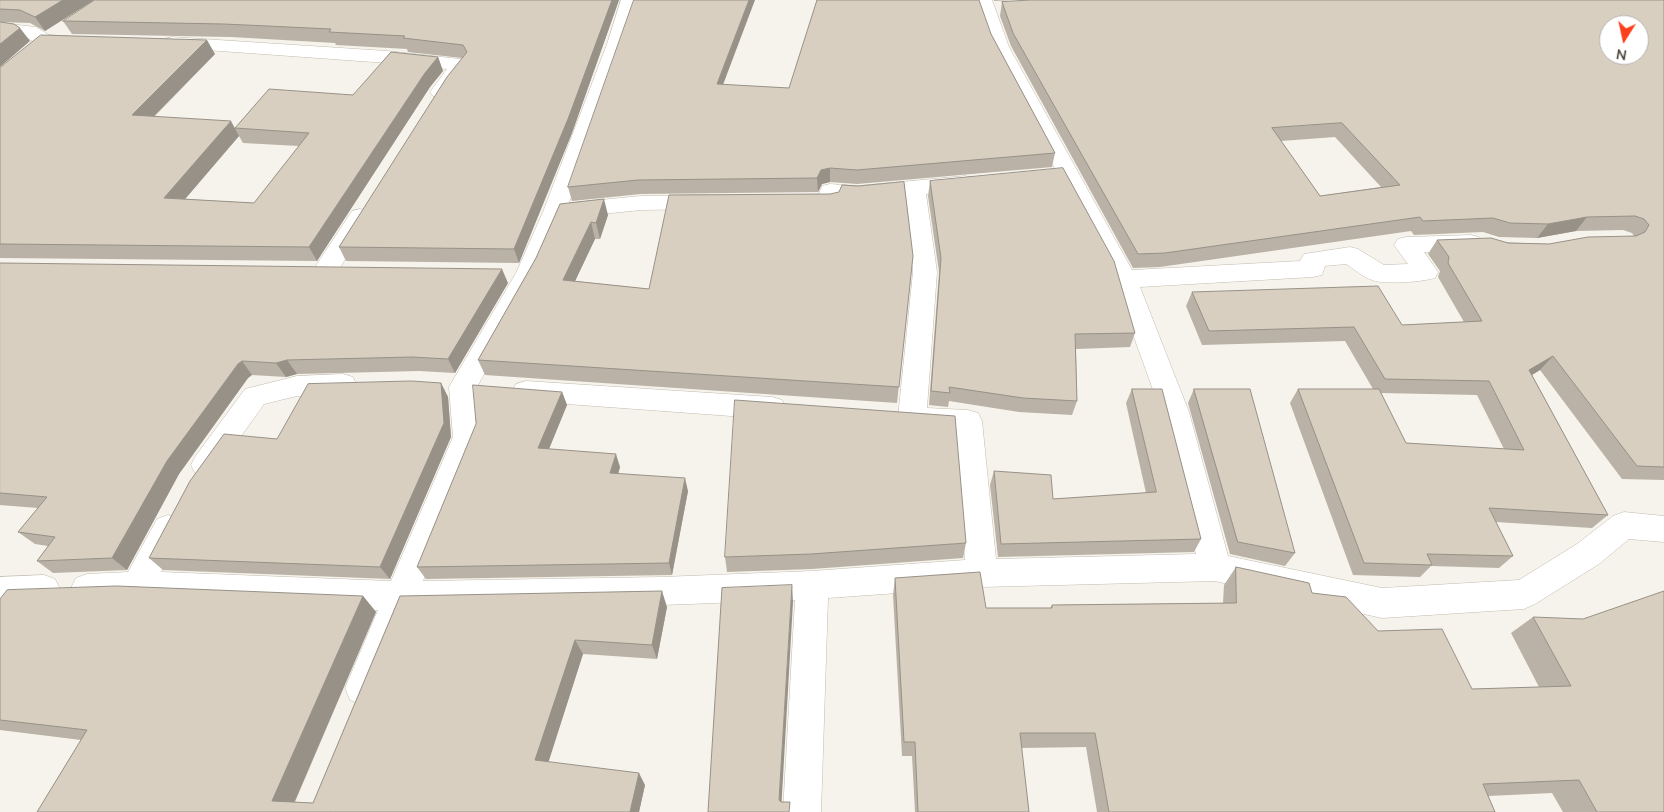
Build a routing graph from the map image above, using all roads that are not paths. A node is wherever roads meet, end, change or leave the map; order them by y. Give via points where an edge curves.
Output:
1 (630, 0) edge
2 (992, 6) edge
3 (69, 26) edge
4 (0, 28) edge
5 (94, 42) edge
6 (154, 43) edge
7 (37, 47) junction
8 (431, 105) edge
9 (982, 182) edge
10 (914, 188) junction
11 (727, 202) edge
12 (782, 202) edge
13 (368, 204) edge
14 (554, 212) junction
15 (1490, 245) edge
16 (355, 270) edge
17 (1125, 279) junction
18 (372, 384) edge
19 (473, 388) junction
20 (795, 410) edge
21 (883, 416) edge
22 (912, 418) junction
23 (191, 484) edge
24 (178, 509) edge
25 (1664, 529) edge
26 (1215, 567) junction
27 (982, 573) junction
28 (812, 585) junction
29 (138, 586) junction
30 (0, 591) edge
31 (400, 596) junction
32 (352, 713) edge
33 (802, 812) edge

1 - 14 street
2 - 17 street via 1000,47 1059,175
3 - 7 street
4 - 7 street via 30,31
5 - 7 street
6 - 8 street via 387,57 460,65
9 - 10 street
10 - 12 street via 857,193 830,191 830,201
10 - 22 street via 925,272
11 - 14 street via 641,203
13 - 16 street via 316,270
14 - 19 street via 514,273
15 - 17 street via 1483,242 1406,245 1426,272 1379,274 1350,255 1312,260 1313,269
17 - 26 street via 1175,412
18 - 23 street via 297,386 254,396
19 - 20 street
19 - 31 street via 467,437
21 - 22 street
22 - 27 street via 968,421
24 - 29 street
25 - 26 street via 1624,525 1588,554 1524,594 1382,603
26 - 27 street
27 - 28 street
28 - 31 street
28 - 33 street
29 - 30 street
29 - 31 street
31 - 32 street

